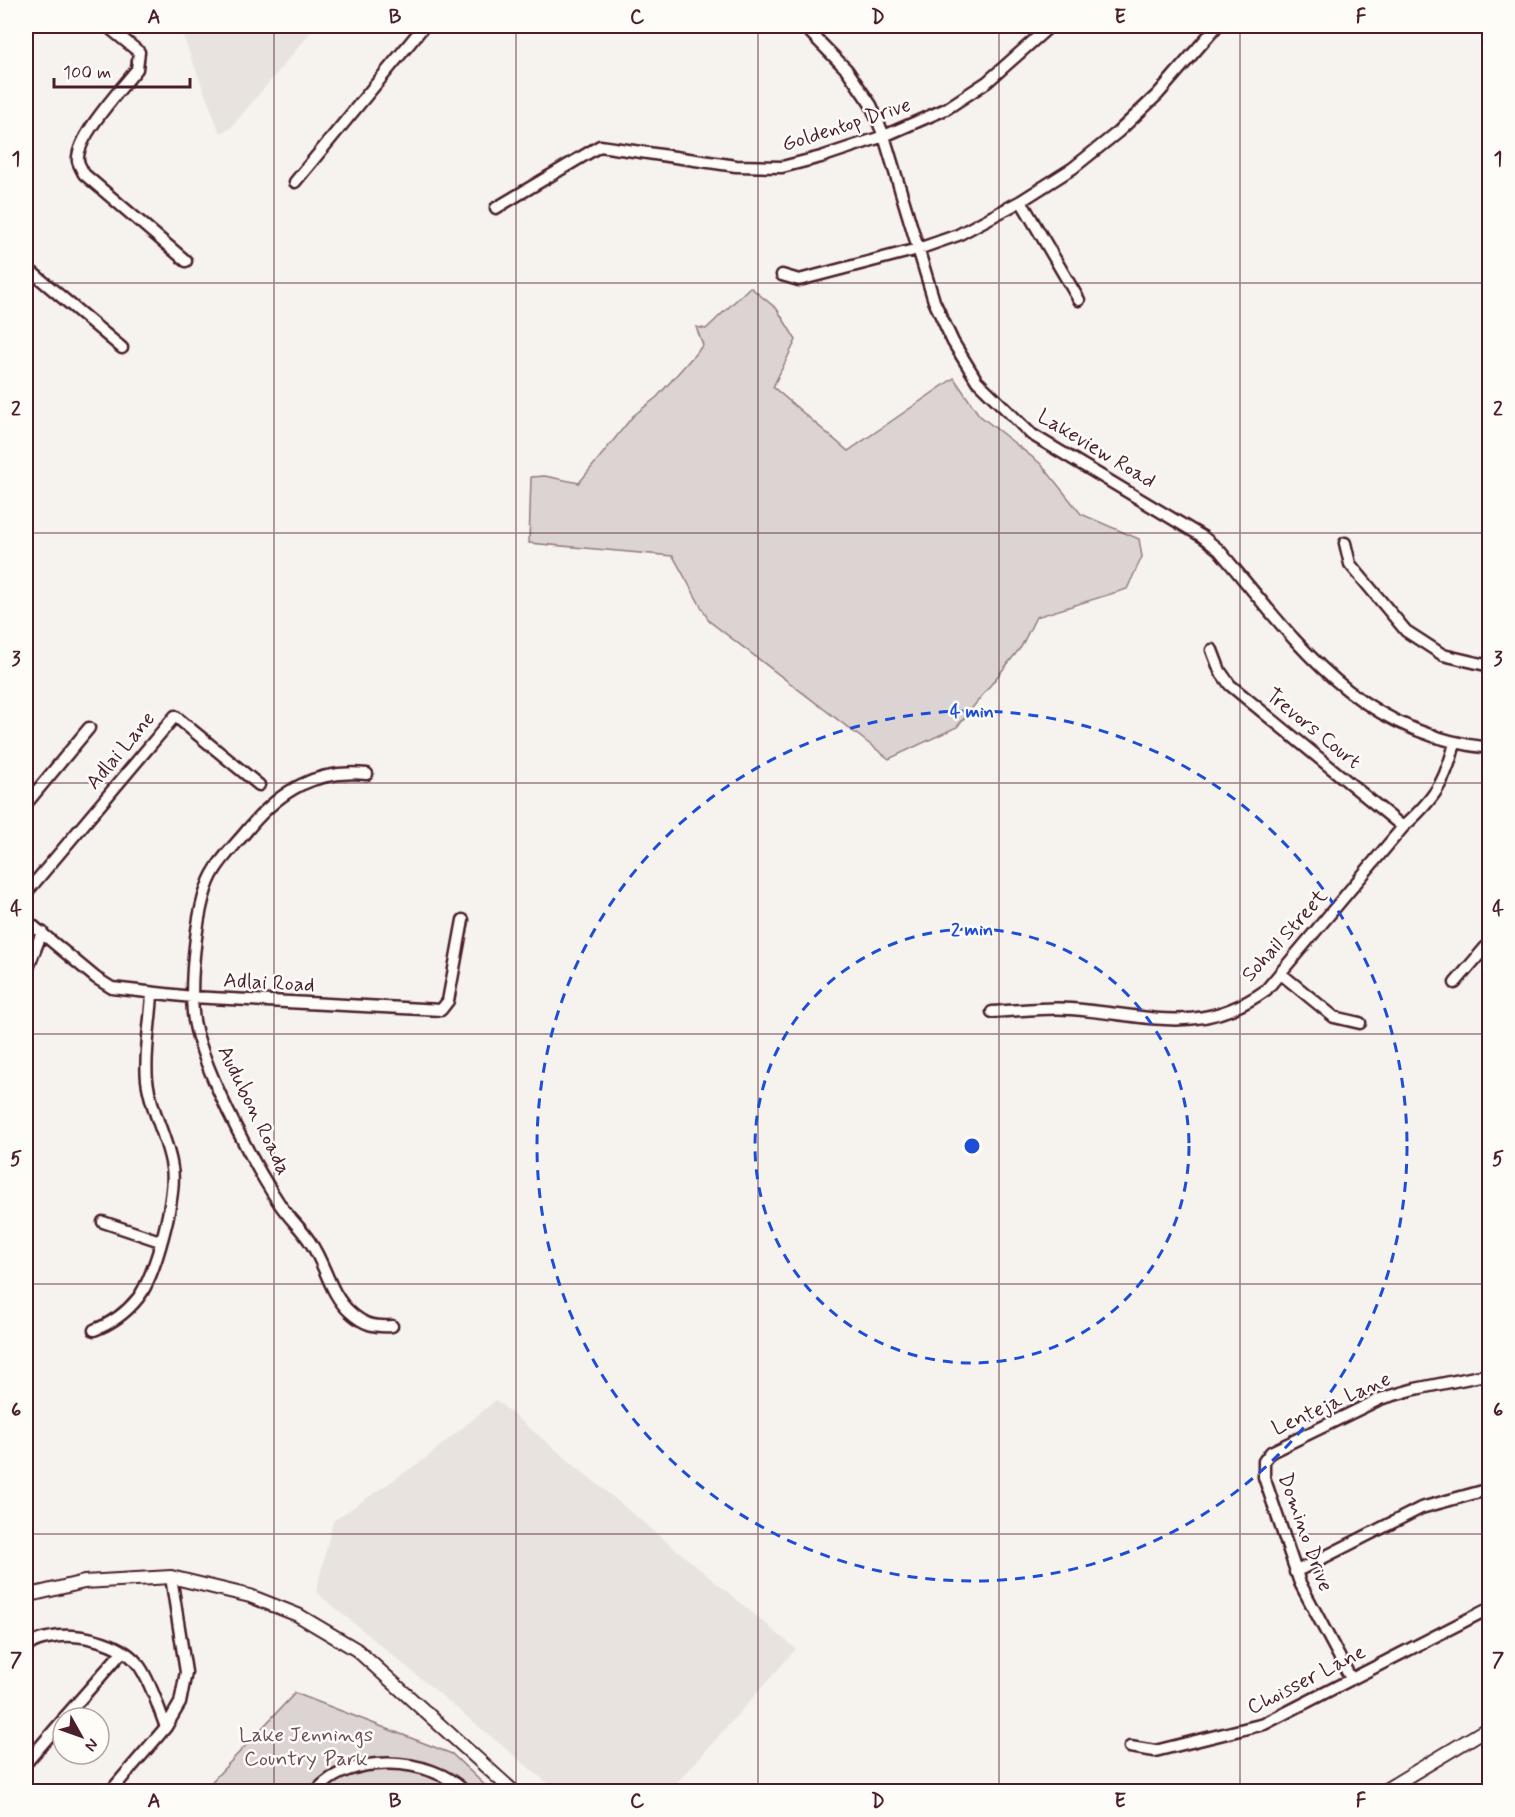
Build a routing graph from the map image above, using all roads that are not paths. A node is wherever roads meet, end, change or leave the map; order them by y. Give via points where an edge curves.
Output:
1 (107, 26) edge
2 (424, 26) edge
3 (804, 26) edge
4 (1050, 26) edge
5 (1213, 27) edge
6 (884, 136) junction
7 (295, 182) dead end
8 (1021, 201) junction
9 (496, 208) dead end
10 (918, 249) junction
11 (186, 261) dead end
12 (26, 267) edge
13 (782, 275) dead end
14 (1079, 300) dead end
15 (122, 348) dead end
16 (1345, 543) dead end
17 (1212, 650) dead end
18 (1490, 666) edge
19 (89, 728) dead end
20 (1455, 743) junction
21 (1490, 748) edge
22 (367, 774) dead end
23 (259, 785) dead end
24 (26, 804) edge
25 (1402, 827) junction
26 (26, 893) edge
27 (26, 920) edge
28 (463, 920) dead end
29 (42, 932) junction
30 (1490, 942) edge
31 (26, 973) edge
32 (1280, 973) junction
33 (1455, 984) dead end
34 (152, 993) junction
35 (192, 997) junction
36 (992, 1012) dead end
37 (1360, 1023) dead end
38 (103, 1222) dead end
39 (160, 1241) junction
40 (392, 1326) dead end
41 (94, 1330) dead end
42 (1490, 1335) edge
43 (1489, 1374) edge
44 (1264, 1461) joint
45 (1490, 1490) edge
46 (1295, 1572) junction
47 (171, 1576) junction
48 (26, 1596) edge
49 (1490, 1608) edge
50 (26, 1648) edge
51 (122, 1652) junction
52 (1351, 1679) junction
53 (75, 1706) edge
54 (166, 1727) junction
55 (1490, 1727) edge
56 (51, 1734) edge
57 (1130, 1748) dead end
58 (26, 1763) edge
59 (110, 1791) edge
60 (316, 1791) edge
61 (465, 1791) edge
62 (514, 1791) edge
63 (1382, 1791) edge

1 - 11 street via 139,52 140,61 92,127 78,160 84,174
2 - 7 street
3 - 6 street, Lakeview Road via 847,70 871,105
4 - 6 street, Goldentop Drive via 987,82 946,109
5 - 8 street via 1158,94 1118,132 1073,168
6 - 9 street, Goldentop Drive via 782,167 736,166 600,146
6 - 10 street, Lakeview Road
8 - 10 street via 958,235
8 - 14 street
10 - 13 street via 799,280
10 - 20 street, Lakeview Road via 934,301 965,362 991,396 1031,434 1219,550 1332,680 1374,710 1425,736
12 - 15 street
16 - 18 street via 1350,564 1406,631 1443,655
17 - 25 street, Trevors Court via 1230,685
19 - 24 street
20 - 21 street, Lakeview Road
20 - 25 street, Sohail Street via 1439,790
22 - 35 street, Audubon Roada via 306,780 261,814 214,871 200,908
23 - 26 street, Adlai Lane via 175,716
25 - 32 street, Sohail Street
27 - 29 street, Adlai Road
28 - 35 street, Adlai Road via 448,1001 441,1010
29 - 31 street
29 - 34 street, Adlai Road via 112,988
30 - 33 street
32 - 36 street, Sohail Street via 1250,1001 1202,1020 1068,1008
32 - 37 street via 1334,1017
34 - 35 street, Adlai Road
34 - 39 street via 147,1077 174,1185
35 - 40 street, Audubon Roada via 193,1016 211,1074 280,1204 312,1243 327,1281 349,1311 374,1327
38 - 39 street
39 - 41 street via 139,1297 125,1312
42 - 43 street
43 - 44 street, Lenteja Lane via 1374,1401 1271,1452
44 - 46 street, Domino Drive via 1264,1477
45 - 46 street via 1421,1508
46 - 52 street, Domino Drive
47 - 48 main road via 84,1582
47 - 54 street via 186,1672 180,1703
47 - 62 main road via 279,1607 357,1650
49 - 52 street, Choisser Lane
50 - 51 street via 46,1638 72,1635 90,1637
51 - 53 street
51 - 54 street via 139,1665
52 - 57 street, Choisser Lane via 1255,1728 1155,1751
54 - 59 street
55 - 63 main road
56 - 58 street
60 - 61 street via 355,1765 382,1763 434,1770

